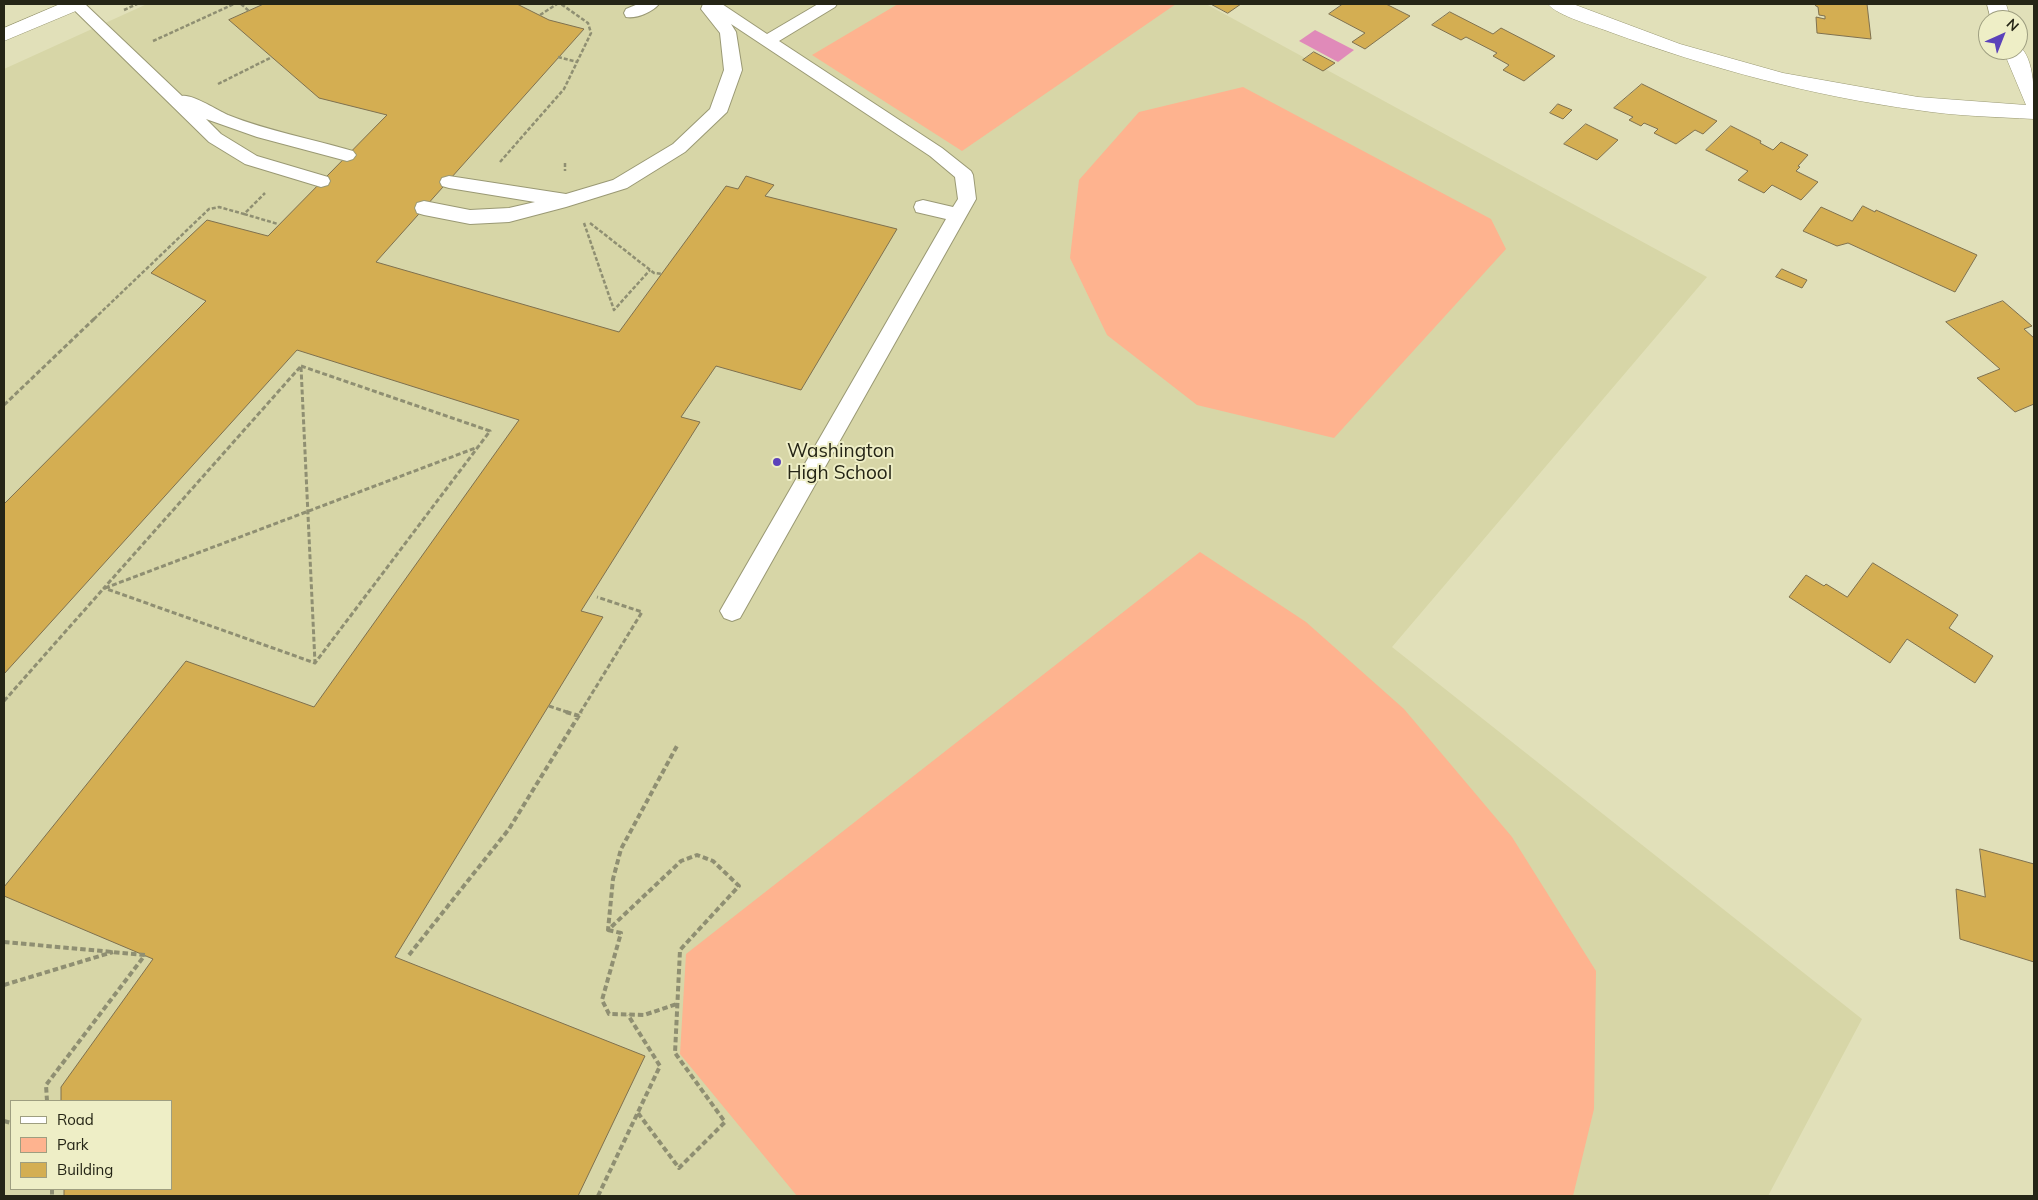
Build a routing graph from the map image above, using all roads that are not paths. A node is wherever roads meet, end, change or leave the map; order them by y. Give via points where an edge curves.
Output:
1 (76, 4) edge
2 (650, 4) edge
3 (705, 4) edge
4 (711, 4) edge
5 (829, 4) edge
6 (1558, 4) edge
7 (632, 13) dead end
8 (4, 35) edge
9 (767, 41) junction
10 (2017, 60) edge
11 (158, 82) junction
12 (2034, 102) edge
13 (2034, 112) edge
14 (347, 155) dead end
15 (321, 181) dead end
16 (449, 182) dead end
17 (566, 201) junction
18 (923, 207) dead end
19 (424, 208) dead end
20 (958, 215) junction
21 (732, 611) dead end

1 - 8 street
1 - 11 lane
2 - 7 lane
3 - 17 lane via 728,32 733,70 718,112 678,148 620,184
4 - 9 lane
5 - 9 lane
6 - 13 street via 1673,48 1782,79 1918,104
9 - 20 lane via 936,152 964,175 967,199
10 - 12 street
11 - 14 lane via 197,108 247,128
11 - 15 lane via 215,138 251,160
16 - 17 lane
17 - 19 lane via 509,215 470,217
18 - 20 lane
20 - 21 lane

